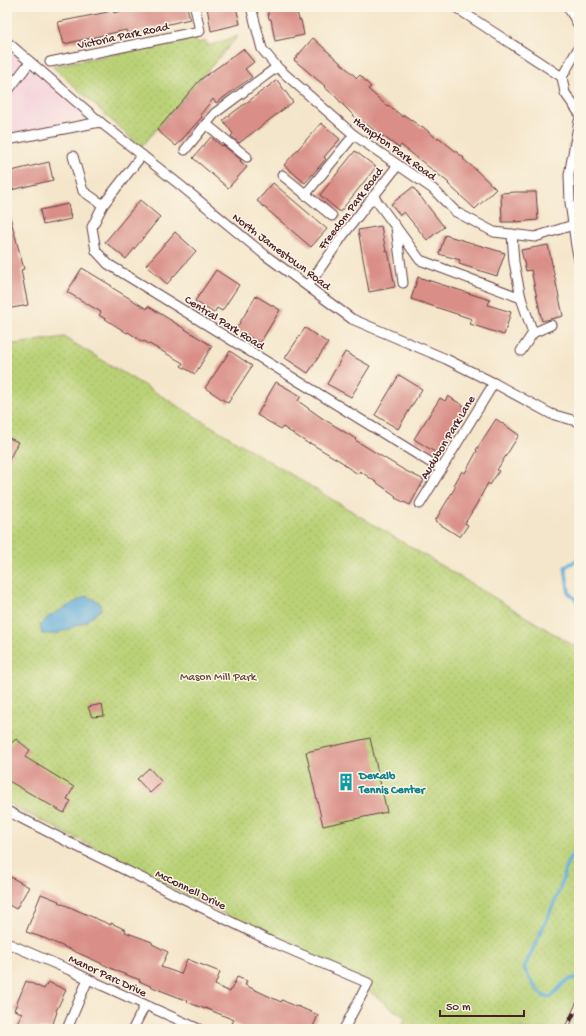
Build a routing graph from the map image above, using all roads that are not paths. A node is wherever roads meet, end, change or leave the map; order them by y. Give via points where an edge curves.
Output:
1 (195, 7) edge
2 (250, 7) edge
3 (455, 7) edge
4 (568, 7) edge
5 (579, 26) edge
6 (7, 42) edge
7 (579, 47) edge
8 (30, 62) junction
9 (50, 62) dead end
10 (277, 67) junction
11 (562, 77) junction
12 (7, 92) edge
13 (579, 113) edge
14 (579, 121) edge
15 (100, 122) junction
16 (206, 124) junction
17 (354, 135) junction
18 (7, 140) edge
19 (184, 150) dead end
20 (72, 156) dead end
21 (142, 156) junction
22 (247, 157) dead end
23 (398, 165) junction
24 (282, 175) dead end
25 (305, 195) junction
26 (373, 196) junction
27 (102, 205) junction
28 (332, 216) dead end
29 (573, 225) junction
30 (396, 227) junction
31 (512, 234) junction
32 (579, 260) edge
33 (403, 283) dead end
34 (308, 286) junction
35 (521, 298) junction
36 (551, 325) dead end
37 (533, 333) junction
38 (521, 351) dead end
39 (494, 383) junction
40 (579, 420) edge
41 (441, 469) junction
42 (420, 504) dead end
43 (7, 811) edge
44 (7, 943) edge
45 (88, 980) junction
46 (145, 1005) junction
47 (66, 1029) edge
48 (133, 1029) edge
49 (199, 1029) edge
50 (344, 1029) edge

1 - 9 street, Victoria Park Road via 200,31
2 - 10 street, Hampton Park Road via 262,49
3 - 11 street
4 - 5 street
6 - 8 street, North Jamestown Road
7 - 11 street
8 - 12 street
8 - 15 street, North Jamestown Road
10 - 16 street via 215,113
10 - 17 street, Hampton Park Road
11 - 13 street via 565,93
14 - 29 street via 569,175
15 - 18 street
15 - 21 street, North Jamestown Road
16 - 19 street
16 - 22 street
17 - 23 street, Hampton Park Road
17 - 25 street
20 - 27 street via 83,191
21 - 27 street, Central Park Road
21 - 34 street, North Jamestown Road via 265,255
23 - 26 street, Freedom Park Road
23 - 31 street, Hampton Park Road via 433,189 456,212 494,232
24 - 25 street
25 - 28 street
26 - 30 street
26 - 34 street, Freedom Park Road
27 - 41 street, Central Park Road via 92,227 96,251 108,264
29 - 31 street, Hampton Park Road via 535,237
29 - 32 street
30 - 33 street
30 - 35 street via 420,260
31 - 35 street
34 - 39 street, North Jamestown Road via 352,319
35 - 37 street
36 - 37 street
37 - 38 street
39 - 40 street, North Jamestown Road via 551,414
39 - 41 street, Audubon Park Lane
41 - 42 street, Audubon Park Lane
43 - 50 street, McConnell Drive via 270,941 368,983
44 - 45 street, Manor Parc Drive
45 - 46 street, Manor Parc Drive
45 - 47 street
46 - 48 street
46 - 49 street, Manor Parc Drive

